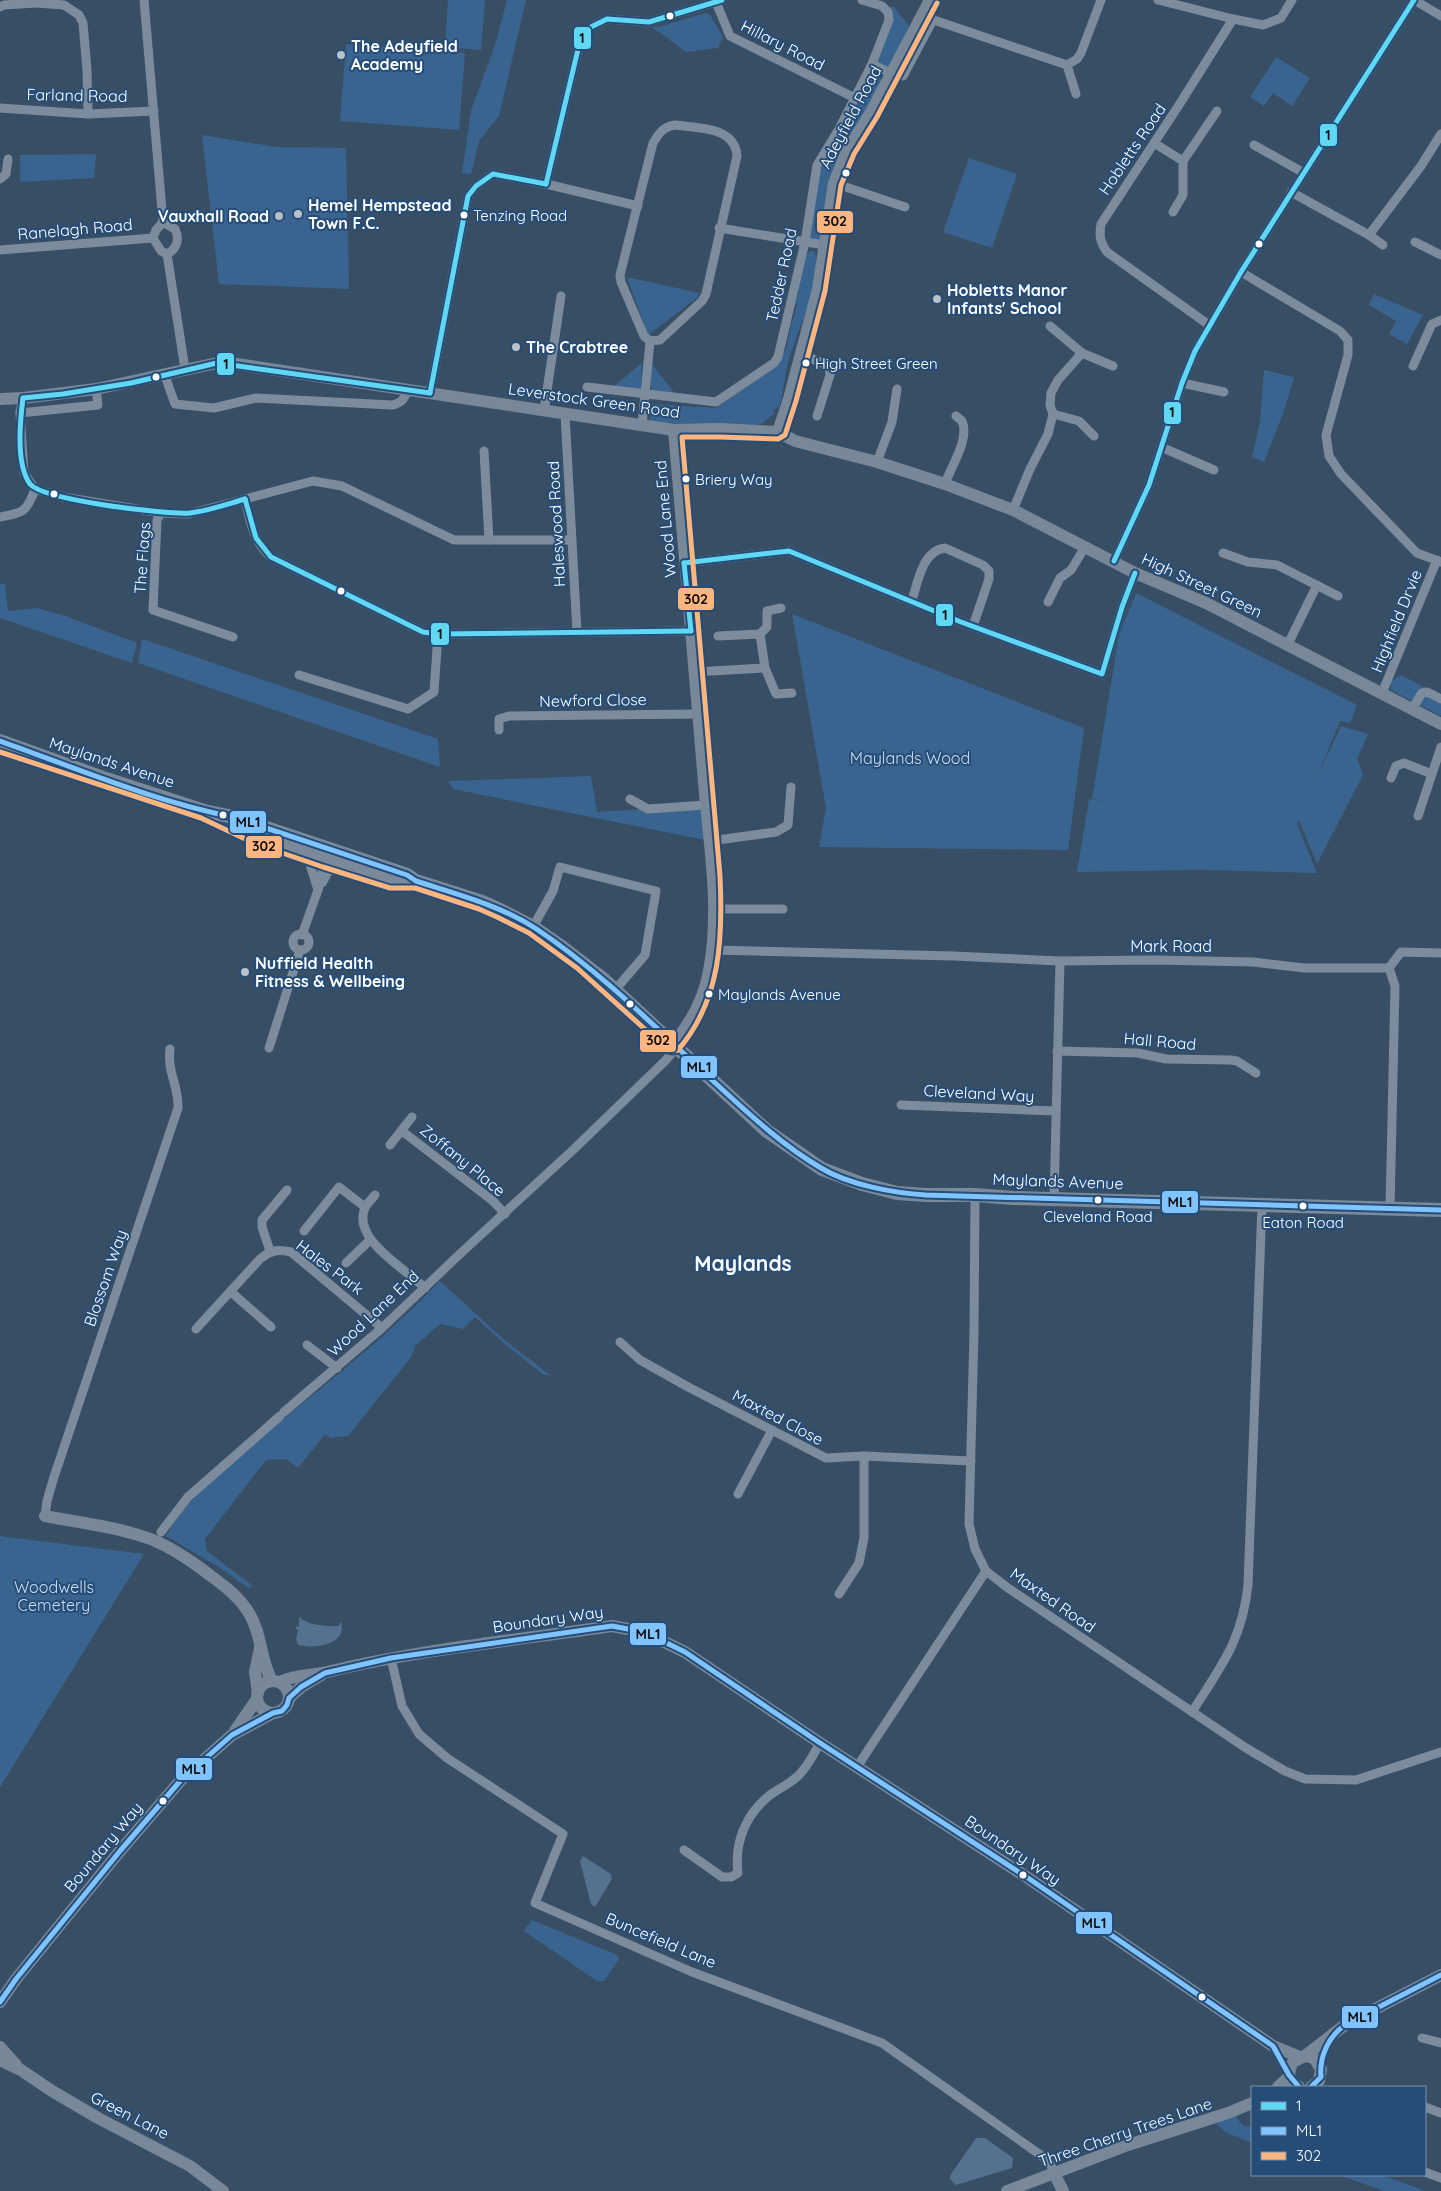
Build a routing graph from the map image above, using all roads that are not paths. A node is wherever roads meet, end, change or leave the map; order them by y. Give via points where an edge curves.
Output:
1 (144, 0) edge
2 (862, 0) edge
3 (930, 0) edge
4 (1101, 0) edge
5 (1158, 0) edge
6 (1292, 0) edge
7 (1414, 0) edge
8 (719, 1) edge
9 (36, 2) edge
10 (885, 6) edge
11 (0, 7) edge
12 (1441, 16) edge
13 (928, 18) junction
14 (1233, 19) junction
15 (872, 64) junction
16 (1066, 65) junction
17 (898, 75) junction
18 (1076, 94) dead end
19 (855, 98) junction
20 (0, 108) edge
21 (154, 111) junction
22 (1217, 111) dead end
23 (88, 114) junction
24 (1441, 134) edge
25 (1154, 143) junction
26 (1254, 145) dead end
27 (8, 159) dead end
28 (1182, 161) junction
29 (1304, 173) junction
30 (0, 179) edge
31 (834, 183) junction
32 (546, 184) junction
33 (1291, 192) junction
34 (638, 206) junction
35 (905, 207) dead end
36 (1173, 212) dead end
37 (163, 222) junction
38 (719, 228) junction
39 (1369, 235) junction
40 (153, 238) junction
41 (805, 242) junction
42 (1415, 242) dead end
43 (826, 245) junction
44 (1383, 245) dead end
45 (0, 250) edge
46 (167, 254) junction
47 (1441, 255) edge
48 (1241, 272) junction
49 (561, 296) dead end
50 (1441, 320) edge
51 (1209, 325) junction
52 (1050, 326) dead end
53 (650, 341) junction
54 (1082, 352) junction
55 (801, 354) junction
56 (1113, 366) dead end
57 (1412, 366) dead end
58 (186, 370) junction
59 (165, 376) junction
60 (1182, 382) junction
61 (586, 387) dead end
62 (897, 389) dead end
63 (96, 390) junction
64 (408, 390) junction
65 (430, 392) junction
66 (1224, 392) dead end
67 (645, 393) junction
68 (23, 398) junction
69 (0, 399) edge
70 (544, 411) junction
71 (20, 413) junction
72 (565, 414) junction
73 (1053, 414) junction
74 (817, 416) dead end
75 (956, 416) dead end
76 (642, 426) junction
77 (674, 430) junction
78 (778, 432) junction
79 (1094, 436) dead end
80 (1161, 447) junction
81 (484, 451) dead end
82 (877, 462) junction
83 (1214, 470) dead end
84 (946, 484) junction
85 (35, 489) junction
86 (244, 499) junction
87 (1013, 510) junction
88 (161, 513) junction
89 (0, 517) edge
90 (489, 540) junction
91 (571, 540) junction
92 (1085, 547) junction
93 (1223, 553) dead end
94 (1114, 561) junction
95 (1439, 561) edge
96 (684, 563) junction
97 (1135, 573) junction
98 (1317, 585) junction
99 (1338, 596) dead end
100 (912, 600) junction
101 (1048, 602) dead end
102 (782, 608) dead end
103 (973, 626) junction
104 (691, 631) junction
105 (577, 632) junction
106 (438, 634) junction
107 (760, 634) junction
108 (718, 636) dead end
109 (233, 637) dead end
110 (1288, 644) junction
111 (765, 668) junction
112 (694, 672) junction
113 (299, 675) dead end
114 (792, 693) dead end
115 (1382, 693) junction
116 (1441, 699) edge
117 (1412, 709) junction
118 (698, 714) junction
119 (1441, 724) edge
120 (499, 730) dead end
121 (3, 743) edge
122 (1441, 746) edge
123 (1432, 774) junction
124 (1391, 778) dead end
125 (791, 787) dead end
126 (630, 799) dead end
127 (706, 805) junction
128 (204, 811) junction
129 (1418, 816) dead end
130 (280, 834) junction
131 (710, 841) junction
132 (298, 850) junction
133 (330, 856) junction
134 (372, 864) junction
135 (392, 881) junction
136 (416, 881) junction
137 (318, 890) junction
138 (713, 909) junction
139 (783, 909) dead end
140 (533, 927) junction
141 (712, 950) junction
142 (1441, 953) edge
143 (1060, 961) junction
144 (1389, 968) junction
145 (615, 990) junction
146 (675, 1046) junction
147 (269, 1048) dead end
148 (170, 1049) dead end
149 (1057, 1051) junction
150 (1256, 1073) dead end
151 (901, 1104) dead end
152 (1055, 1111) junction
153 (412, 1117) dead end
154 (402, 1131) junction
155 (390, 1145) dead end
156 (287, 1190) dead end
157 (375, 1195) dead end
158 (975, 1195) junction
159 (1054, 1198) junction
160 (1262, 1204) junction
161 (365, 1207) junction
162 (1390, 1208) junction
163 (1441, 1210) edge
164 (505, 1214) junction
165 (304, 1231) dead end
166 (370, 1240) junction
167 (270, 1251) junction
168 (346, 1263) dead end
169 (425, 1288) junction
170 (231, 1292) junction
171 (271, 1327) dead end
172 (382, 1328) junction
173 (196, 1329) dead end
174 (620, 1342) dead end
175 (307, 1346) dead end
176 (337, 1368) junction
177 (772, 1430) junction
178 (864, 1456) junction
179 (971, 1461) junction
180 (738, 1494) dead end
181 (45, 1516) joint
182 (161, 1532) dead end
183 (986, 1570) junction
184 (839, 1594) dead end
185 (260, 1646) junction
186 (391, 1658) junction
187 (325, 1673) junction
188 (276, 1681) junction
189 (258, 1696) junction
190 (289, 1698) junction
191 (1192, 1712) junction
192 (273, 1713) junction
193 (232, 1735) junction
194 (820, 1743) junction
195 (1441, 1752) edge
196 (857, 1767) junction
197 (684, 1850) dead end
198 (1441, 1975) edge
199 (4, 1993) edge
200 (0, 2002) edge
201 (1335, 2032) junction
202 (1422, 2038) dead end
203 (1441, 2043) edge
204 (1273, 2046) junction
205 (0, 2047) edge
206 (1303, 2056) junction
207 (0, 2060) edge
208 (21, 2070) junction
209 (1289, 2074) junction
210 (1322, 2076) edge
211 (1279, 2086) edge
212 (1298, 2086) edge
213 (1312, 2086) edge
214 (1251, 2103) edge
215 (1426, 2107) edge
216 (1441, 2113) edge
217 (1426, 2172) edge
218 (1054, 2173) junction
219 (1441, 2178) edge
220 (223, 2191) edge
221 (1007, 2191) edge
222 (1063, 2191) edge

1 - 21 street
2 - 10 street
3 - 13 street, Adeyfield Road
4 - 16 street via 1081,53 1077,60
5 - 14 street
6 - 14 street via 1282,18 1263,25
7 - 12 street
7 - 29 street
8 - 19 street, Hillary Road via 730,36
8 - 32 street via 649,22 607,19 591,27 580,41
9 - 11 street
9 - 23 street via 64,5 83,23
10 - 15 street, Tedder Road via 889,20
13 - 16 street
13 - 17 street, Adeyfield Road
14 - 25 street, Hobletts Road
15 - 17 street
15 - 19 street, Tedder Road
16 - 18 street
17 - 31 street, Adeyfield Road via 847,151
19 - 41 street, Tedder Road via 817,165
20 - 23 street, Farland Road
21 - 23 street, Farland Road
21 - 37 street
22 - 28 street
24 - 39 street via 1422,166
25 - 28 street
25 - 51 street, Hobletts Road via 1101,224 1101,244 1107,252
26 - 29 street
27 - 30 street via 6,174
28 - 36 street via 1183,195
29 - 33 street
31 - 35 street
31 - 43 street, Adeyfield Road
32 - 34 street
32 - 65 street via 493,174 468,196
33 - 39 street
33 - 48 street
34 - 38 street via 653,143 659,132 675,125 723,132 737,148 737,156
34 - 53 street via 620,275 644,336
37 - 40 street
37 - 46 street via 175,229 178,237 174,248
38 - 41 street
38 - 53 street via 702,301 660,340
39 - 44 street
40 - 45 street, Ranelagh Road
40 - 46 street via 161,251
41 - 43 street
41 - 67 street, Tedder Road via 774,363 716,402
42 - 47 street
43 - 55 street, Adeyfield Road
46 - 58 street
48 - 51 street
48 - 95 street via 1340,331 1348,340 1348,355 1326,435 1329,456 1341,474 1417,553
49 - 70 street
50 - 57 street via 1432,324
51 - 60 street
52 - 54 street
53 - 67 street
54 - 56 street
54 - 73 street via 1051,393
55 - 74 street via 829,366 830,374
55 - 78 street, Adeyfield Road
58 - 59 street, Leverstock Green Road
58 - 64 street, Leverstock Green Road via 230,363
59 - 63 street, Leverstock Green Road
59 - 64 street via 175,404 214,408 256,398 392,405 404,400
60 - 66 street
60 - 80 street
61 - 67 street, Tedder Road
62 - 82 street via 892,422
63 - 68 street, Leverstock Green Road
63 - 71 street via 98,405
64 - 65 street, Leverstock Green Road
65 - 70 street, Leverstock Green Road
67 - 76 street
68 - 69 street, Leverstock Green Road
68 - 71 street
70 - 72 street, Leverstock Green Road
71 - 85 street via 24,473
72 - 76 street, Leverstock Green Road
72 - 91 street, Haleswood Road
73 - 79 street via 1079,421
73 - 87 street via 1048,434
75 - 84 street via 962,420 964,431
76 - 77 street, Leverstock Green Road
77 - 78 street, Leverstock Green Road
77 - 96 street, Wood Lane End
78 - 82 street, High Street Green via 794,441
80 - 83 street
80 - 94 street via 1149,485
81 - 90 street
82 - 84 street, High Street Green
84 - 87 street, High Street Green
85 - 88 street via 63,497
85 - 89 street via 29,506 20,514
86 - 88 street via 188,514
86 - 90 street via 313,481 342,486 454,540
86 - 106 street via 254,537 271,557 423,632
87 - 92 street, High Street Green
88 - 109 street, The Flags via 157,520 153,610
90 - 91 street
91 - 105 street, Haleswood Road
92 - 94 street, High Street Green
92 - 101 street via 1072,570 1060,578
93 - 98 street via 1248,562 1277,565
94 - 97 street, High Street Green
95 - 115 street, Highfield Drvie
96 - 100 street via 789,551
96 - 104 street, Wood Lane End
97 - 103 street via 1102,674
97 - 110 street, High Street Green via 1206,603
98 - 99 street
98 - 110 street
100 - 103 street
100 - 103 street via 928,555 944,548 983,565 989,571
102 - 107 street via 767,611 767,628
104 - 105 street
104 - 112 street, Wood Lane End
105 - 106 street
106 - 113 street via 434,692 408,709
107 - 108 street
107 - 111 street
110 - 115 street, High Street Green
111 - 112 street
111 - 114 street via 776,694
112 - 118 street, Wood Lane End
115 - 117 street, High Street Green
116 - 117 street via 1422,693
117 - 119 street, High Street Green
118 - 120 street, Newford Close via 509,716 499,719
118 - 127 street, Wood Lane End
121 - 128 main road, Maylands Avenue
122 - 123 street
123 - 124 street via 1404,763 1396,766
123 - 129 street
125 - 131 street via 788,825 776,832
126 - 127 street via 648,809
127 - 131 street, Wood Lane End
128 - 130 main road, Maylands Avenue
128 - 132 main road, Maylands Avenue via 258,837
130 - 132 main road via 281,839
130 - 133 main road, Maylands Avenue
131 - 138 street, Wood Lane End
132 - 133 main road, Maylands Avenue
132 - 137 street via 309,861
133 - 134 main road, Maylands Avenue
133 - 135 main road, Maylands Avenue
133 - 137 street
134 - 135 main road
134 - 136 main road, Maylands Avenue
135 - 136 main road, Maylands Avenue
136 - 140 main road, Maylands Avenue via 482,902
137 - 147 street via 302,935 309,943 300,950
138 - 139 street
138 - 141 street, Wood Lane End
140 - 145 main road, Maylands Avenue
140 - 145 street via 554,891 560,867 656,891 645,955
141 - 143 street, Mark Road
141 - 146 street, Wood Lane End via 703,994
142 - 144 street via 1401,952
143 - 144 street, Mark Road via 1193,960 1304,968
143 - 149 street
144 - 162 street via 1395,986
145 - 146 main road, Maylands Avenue
146 - 158 main road, Maylands Avenue via 767,1131 822,1169 897,1193
146 - 164 street, Wood Lane End via 665,1061
148 - 181 street, Blossom Way via 171,1076 178,1096 178,1108 53,1480
149 - 150 street, Hall Road via 1231,1060
149 - 152 street
151 - 152 street, Cleveland Way
152 - 159 street
153 - 154 street, Zoffany Place
154 - 155 street, Zoffany Place
154 - 164 street, Zoffany Place
156 - 167 street via 262,1220
157 - 161 street
158 - 159 main road, Maylands Avenue
158 - 179 street, Maxted Road
159 - 160 main road, Maylands Avenue
160 - 162 main road, Maylands Avenue
160 - 191 street via 1246,1608 1231,1650
161 - 165 street via 339,1187
161 - 166 street via 363,1218
162 - 163 main road, Maylands Avenue
164 - 169 street, Wood Lane End
166 - 168 street
166 - 169 street
167 - 170 street, Hales Park
167 - 172 street, Hales Park via 291,1252
169 - 172 street, Wood Lane End
170 - 171 street
170 - 173 street, Hales Park
172 - 176 street, Wood Lane End
174 - 177 street, Maxted Close via 640,1360
175 - 176 street
176 - 182 street, Wood Lane End via 188,1497
177 - 178 street, Maxted Close via 826,1458
177 - 180 street
178 - 179 street, Maxted Close
178 - 184 street via 864,1538 859,1563
179 - 183 street, Maxted Road via 969,1524 975,1549
181 - 185 street via 126,1532 178,1552 237,1597 255,1623
183 - 191 street, Maxted Road
183 - 196 street
185 - 188 street via 267,1673
185 - 189 street via 254,1672
186 - 187 street, Boundary Way
186 - 194 street, Boundary Way via 612,1626 644,1632 685,1652
186 - 218 street, Buncefield Lane via 402,1706 419,1734 447,1758 564,1834 535,1903 692,1972 882,2043 1049,2161
187 - 188 street, Boundary Way
187 - 190 street, Boundary Way
188 - 189 street via 266,1683
188 - 190 street via 287,1688
189 - 192 street via 261,1707
189 - 193 street, Boundary Way
190 - 192 street via 285,1708
191 - 195 street, Maxted Road via 1285,1771 1306,1779 1356,1780
192 - 193 street, Boundary Way
193 - 199 street, Boundary Way via 181,1780
194 - 196 street, Boundary Way
194 - 197 street via 800,1775 769,1796 749,1816 742,1830 738,1873 731,1878 722,1877
196 - 204 street, Boundary Way via 1020,1873
198 - 201 street
199 - 200 street, Boundary Way
201 - 206 street
201 - 210 street
202 - 203 street
204 - 206 street, Boundary Way
204 - 209 street, Boundary Way
205 - 208 street, Green Lane
206 - 209 street via 1293,2062
206 - 210 street via 1314,2058
207 - 208 street, Green Lane
208 - 220 street, Green Lane via 98,2118 190,2166
209 - 211 street
209 - 212 street
210 - 213 street
214 - 218 street, Three Cherry Trees Lane
215 - 216 street
217 - 219 street
218 - 221 street, Three Cherry Trees Lane
218 - 222 street

